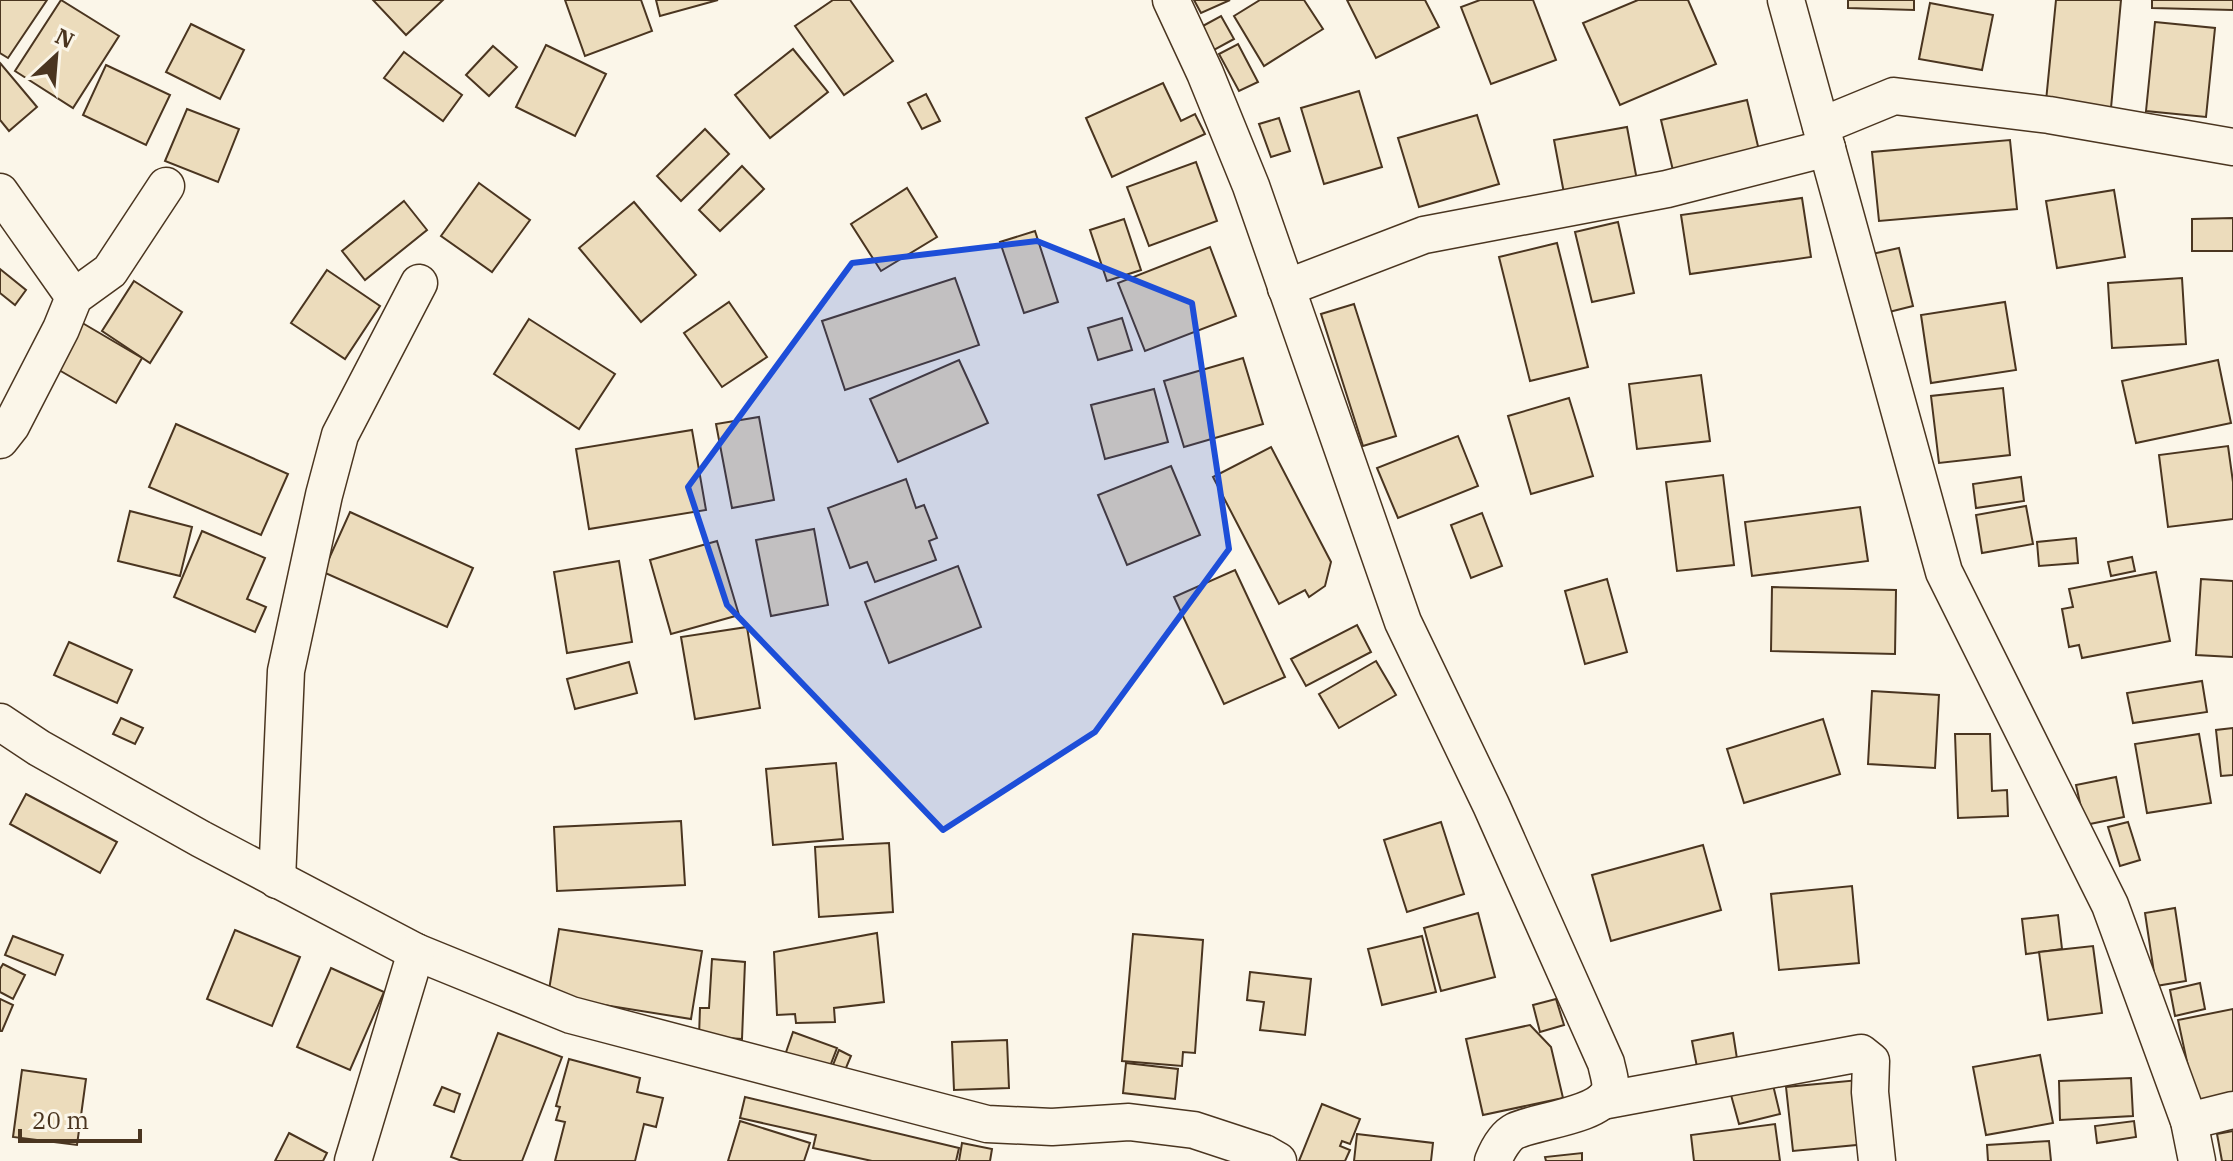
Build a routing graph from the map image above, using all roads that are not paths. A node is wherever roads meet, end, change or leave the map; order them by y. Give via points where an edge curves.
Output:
1 (1171, 0) edge
2 (1786, 0) edge
3 (1824, 137) junction
4 (2233, 147) edge
5 (166, 186) dead end
6 (0, 192) edge
7 (419, 283) dead end
8 (1286, 288) junction
9 (74, 297) junction
10 (0, 440) edge
11 (0, 722) edge
12 (277, 880) junction
13 (416, 952) junction
14 (1602, 1101) junction
15 (2233, 1110) edge
16 (2189, 1121) junction
17 (1212, 1150) edge
18 (353, 1161) edge
19 (1278, 1161) edge
20 (1493, 1161) edge
21 (1877, 1161) edge
22 (2197, 1161) edge

1 - 8 street via 1251,186
2 - 3 street
3 - 4 street via 1894,96 2049,115
3 - 8 street via 1667,189 1424,235
3 - 16 street via 1944,572 2110,905
5 - 9 street via 110,271
6 - 9 street
7 - 12 street via 340,435 324,495 286,671
8 - 14 street via 1403,622 1606,1063 1611,1085
9 - 10 street
11 - 12 street
12 - 13 street
13 - 17 street via 571,1015 987,1124 1129,1122 1194,1130
13 - 18 street
14 - 20 street via 1558,1121 1513,1132
14 - 21 street via 1861,1053 1871,1061
15 - 16 street
16 - 22 street
17 - 19 street via 1264,1153

